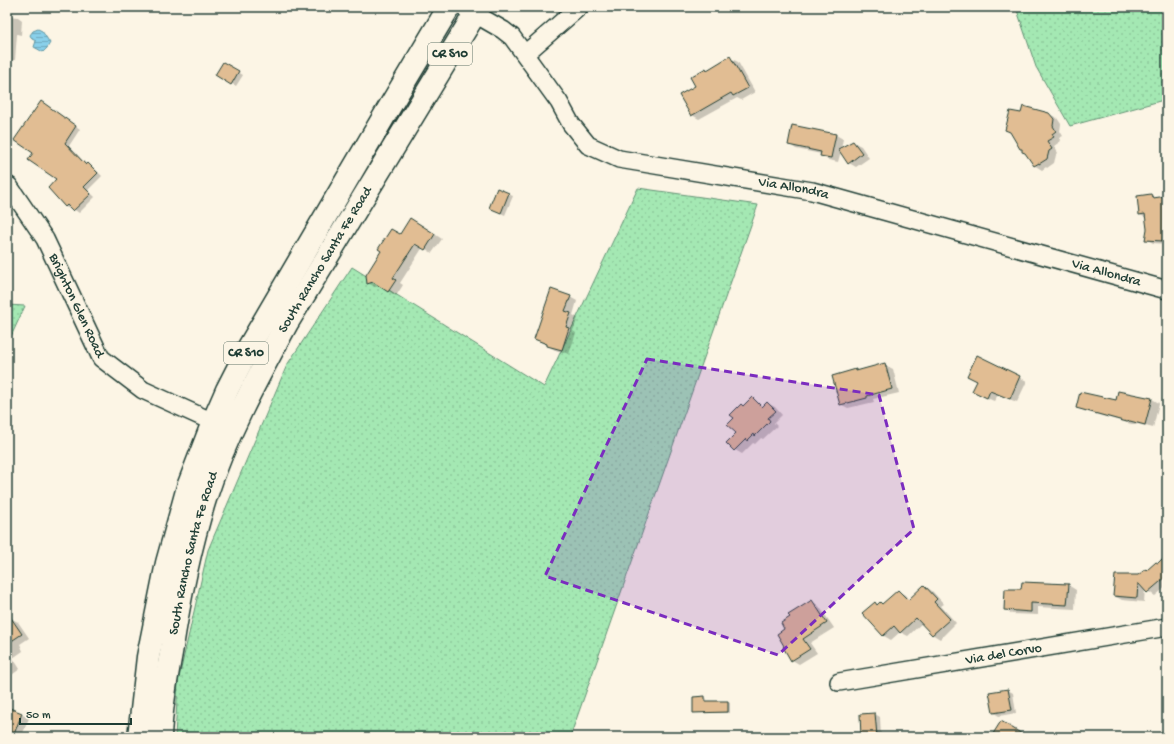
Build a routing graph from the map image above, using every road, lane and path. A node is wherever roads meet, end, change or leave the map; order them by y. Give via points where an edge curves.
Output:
1 (449, 7) edge
2 (579, 7) edge
3 (472, 9) edge
4 (525, 54) junction
5 (7, 185) edge
6 (1167, 290) edge
7 (213, 422) junction
8 (1167, 626) edge
9 (840, 682) dead end
10 (139, 737) edge
11 (160, 737) edge

1 - 7 main road, South Rancho Santa Fe Road / CR S10 via 250,345
2 - 4 street
3 - 4 street, Via Allondra via 512,37
3 - 11 main road, South Rancho Santa Fe Road / CR S10 via 287,323 257,377 231,432 206,498 187,562 176,619
4 - 6 street, Via Allondra via 559,102 571,124 588,145 619,159 812,191
5 - 7 street, Brighton Glen Road via 45,239 101,358 143,390
7 - 10 main road, South Rancho Santa Fe Road / CR S10 via 188,487 167,563 148,657
8 - 9 street, Via del Corvo

